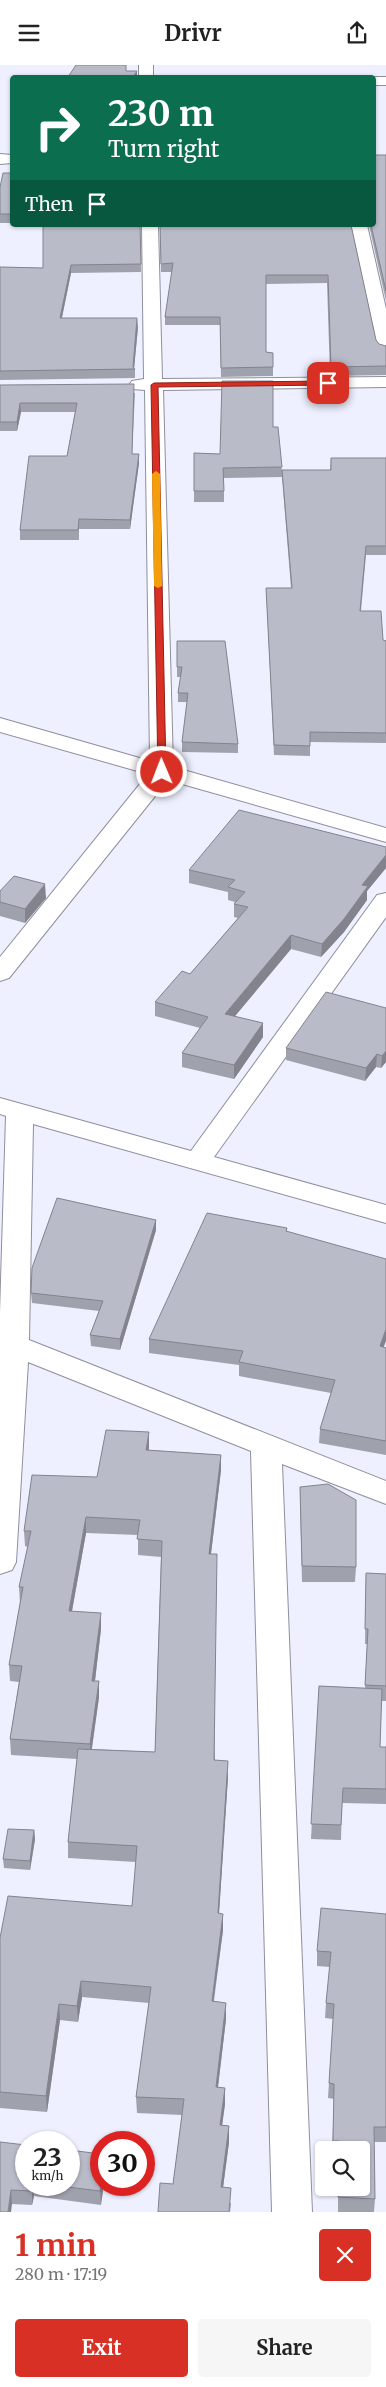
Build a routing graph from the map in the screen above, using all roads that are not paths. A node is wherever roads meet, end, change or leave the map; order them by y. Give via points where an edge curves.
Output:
1 (150, 227) edge
2 (359, 227) edge
3 (386, 348) edge
4 (386, 383) edge
5 (125, 385) edge
6 (154, 385) junction
7 (0, 725) edge
8 (162, 772) junction
9 (386, 835) edge
10 (386, 901) edge
11 (0, 973) edge
12 (10, 1109) edge
13 (198, 1161) junction
14 (386, 1213) edge
15 (14, 1345) junction
16 (6, 1377) edge
17 (266, 1445) junction
18 (386, 1493) edge
19 (0, 1562) edge
20 (292, 2212) edge

1 - 6 street
2 - 3 street
4 - 6 street
5 - 6 street
6 - 8 street
7 - 8 street
8 - 9 street
8 - 11 street
10 - 13 street
12 - 13 street
12 - 15 street
13 - 14 street
15 - 16 street
15 - 17 street
16 - 19 street
17 - 18 street
17 - 20 street

